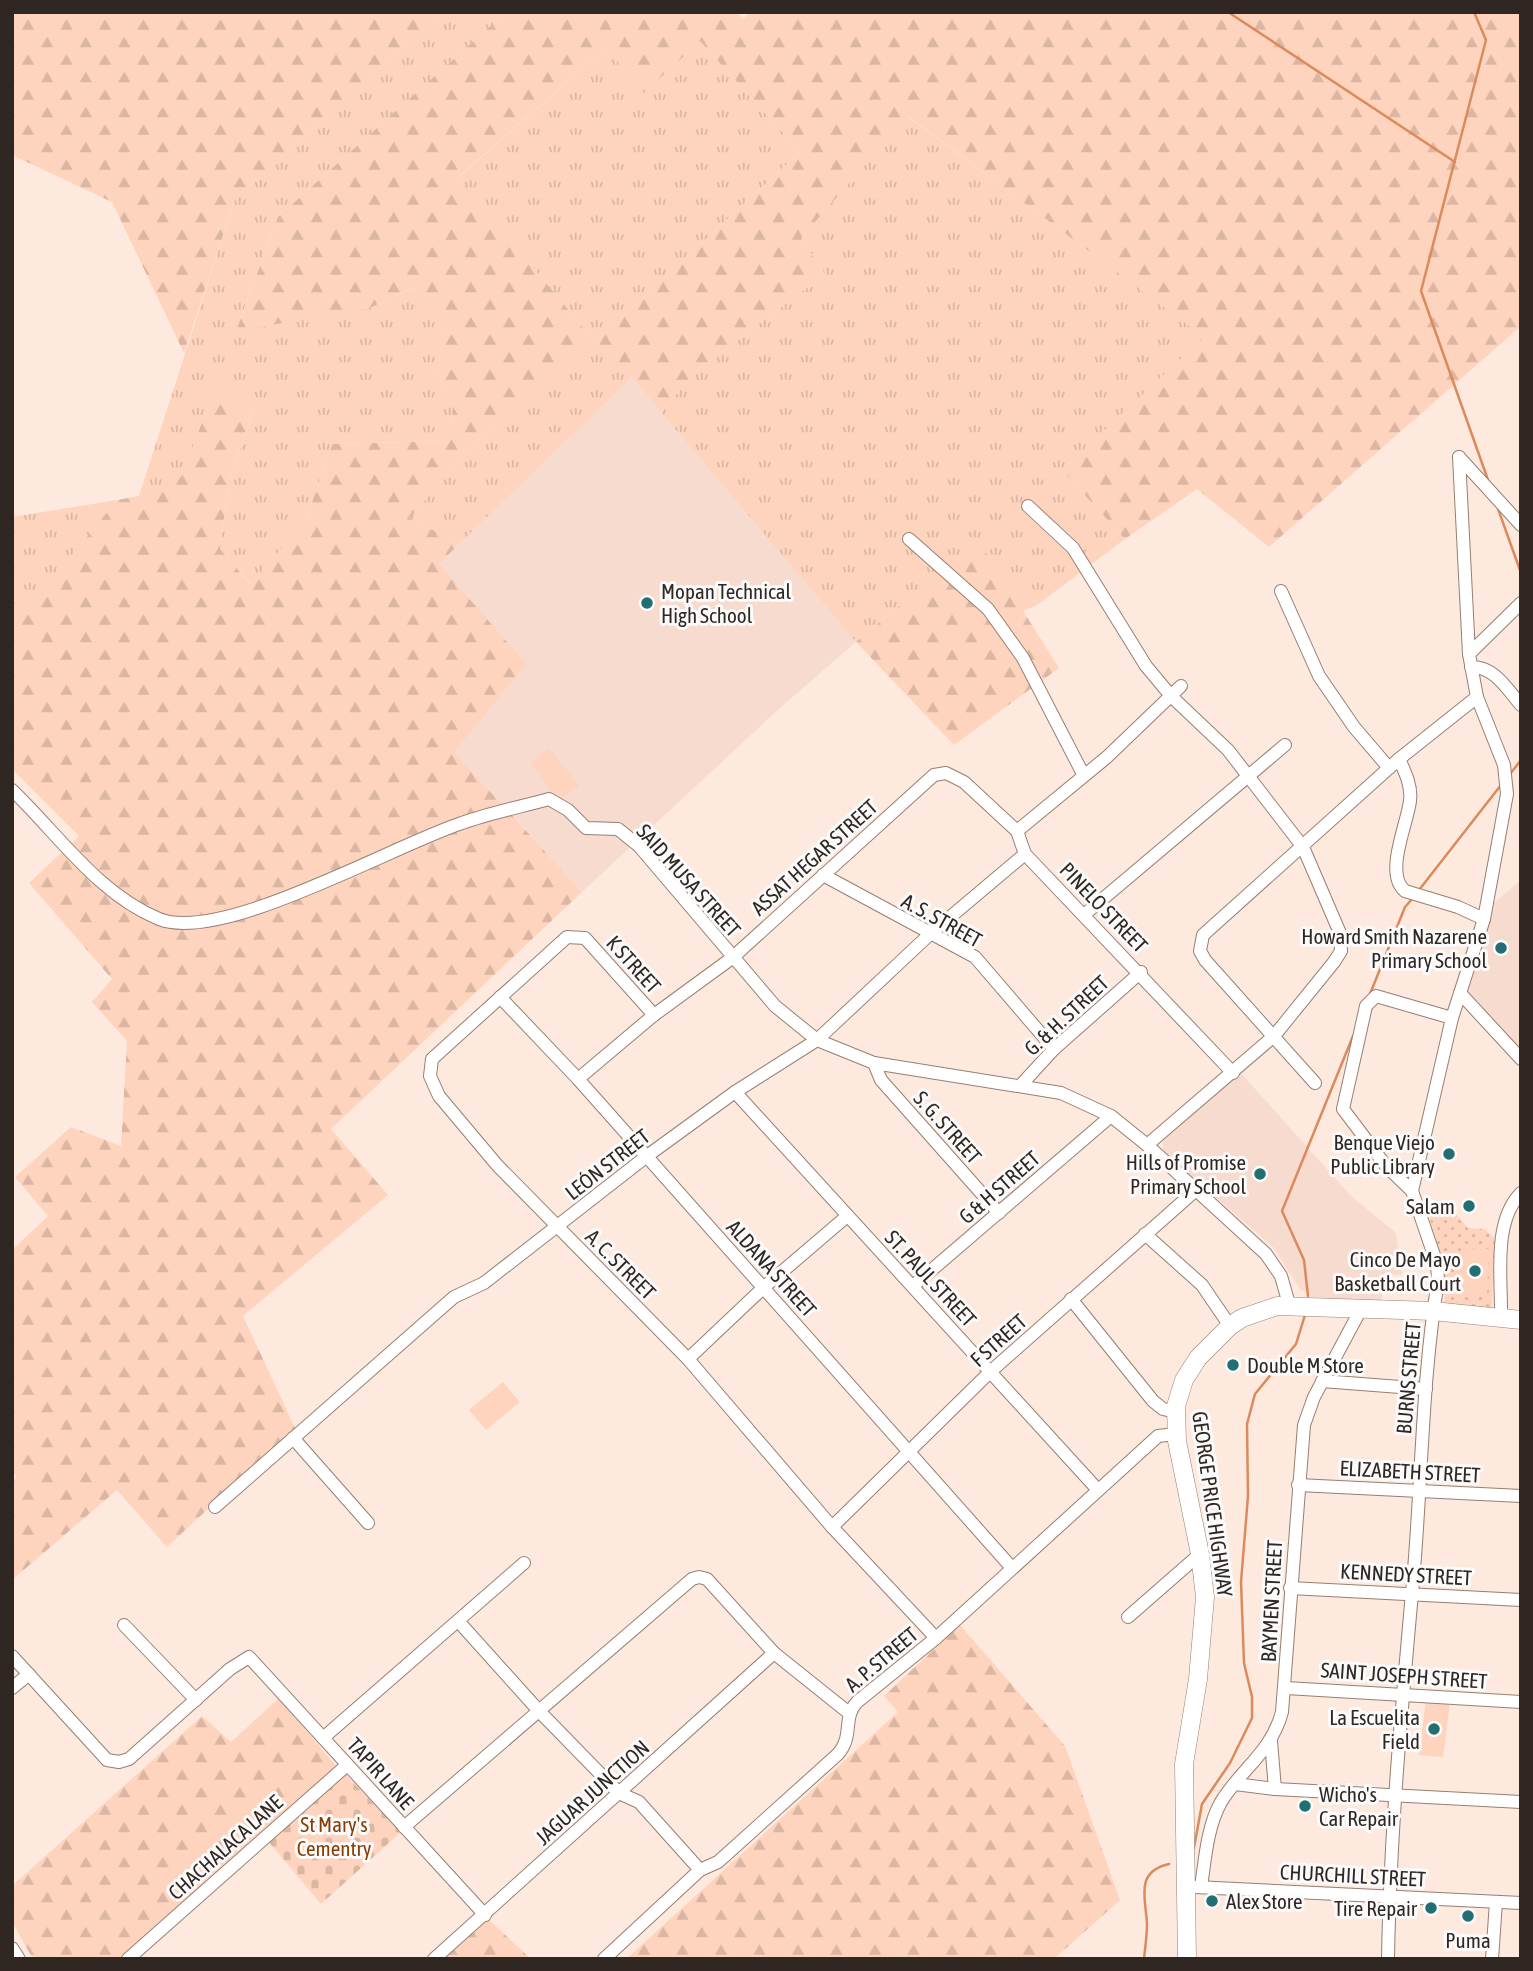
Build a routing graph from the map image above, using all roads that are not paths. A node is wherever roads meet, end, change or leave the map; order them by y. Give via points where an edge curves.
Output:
1 (1028, 506) dead end
2 (1521, 524) edge
3 (909, 539) dead end
4 (1281, 590) dead end
5 (1521, 603) edge
6 (1470, 660) junction
7 (1181, 686) dead end
8 (1171, 696) junction
9 (1477, 697) junction
10 (1521, 705) edge
11 (1285, 746) dead end
12 (1399, 758) junction
13 (1389, 768) junction
14 (946, 773) joint
15 (1083, 774) junction
16 (1247, 777) junction
17 (12, 790) edge
18 (1017, 831) junction
19 (1303, 847) junction
20 (1025, 854) junction
21 (823, 875) junction
22 (1085, 914) junction
23 (1484, 919) junction
24 (930, 934) junction
25 (585, 938) joint
26 (732, 958) junction
27 (1141, 972) junction
28 (1460, 993) junction
29 (500, 997) junction
30 (654, 1015) junction
31 (1452, 1018) junction
32 (1274, 1036) junction
33 (817, 1040) junction
34 (1054, 1049) junction
35 (1521, 1059) edge
36 (874, 1063) junction
37 (1233, 1073) junction
38 (578, 1079) junction
39 (1315, 1083) dead end
40 (1020, 1087) junction
41 (735, 1093) junction
42 (1111, 1116) junction
43 (1147, 1145) junction
44 (646, 1156) junction
45 (1196, 1190) junction
46 (1412, 1191) junction
47 (1521, 1193) edge
48 (999, 1213) junction
49 (846, 1217) junction
50 (558, 1227) junction
51 (1145, 1234) junction
52 (913, 1286) junction
53 (763, 1287) junction
54 (1071, 1300) junction
55 (1289, 1304) junction
56 (1362, 1309) junction
57 (1433, 1311) junction
58 (1501, 1318) junction
59 (1521, 1320) edge
60 (1230, 1326) junction
61 (688, 1359) junction
62 (990, 1373) junction
63 (1322, 1381) junction
64 (1426, 1389) junction
65 (1176, 1412) junction
66 (1176, 1434) junction
67 (293, 1438) junction
68 (910, 1451) junction
69 (1298, 1485) junction
70 (1098, 1490) junction
71 (1419, 1490) junction
72 (1521, 1496) edge
73 (215, 1507) dead end
74 (368, 1523) dead end
75 (832, 1527) junction
76 (1200, 1554) junction
77 (524, 1563) dead end
78 (1012, 1569) junction
79 (1290, 1588) junction
80 (1412, 1593) junction
81 (1521, 1600) edge
82 (1128, 1617) dead end
83 (459, 1622) junction
84 (124, 1625) dead end
85 (936, 1638) junction
86 (774, 1653) junction
87 (12, 1656) edge
88 (29, 1674) junction
89 (12, 1688) edge
90 (1286, 1688) junction
91 (1401, 1693) junction
92 (196, 1700) junction
93 (1521, 1702) edge
94 (539, 1711) junction
95 (849, 1713) junction
96 (323, 1738) junction
97 (1271, 1740) junction
98 (347, 1765) junction
99 (1236, 1784) junction
100 (1275, 1789) junction
101 (619, 1793) junction
102 (1397, 1794) junction
103 (1521, 1802) edge
104 (404, 1826) junction
105 (700, 1870) junction
106 (1192, 1886) junction
107 (1389, 1895) junction
108 (1496, 1902) junction
109 (1521, 1903) edge
110 (485, 1915) junction
111 (12, 1948) edge
112 (19, 1959) edge
113 (128, 1959) edge
114 (434, 1959) edge
115 (604, 1959) edge
116 (1187, 1959) edge
117 (1388, 1959) edge
118 (1492, 1959) edge

1 - 8 street via 1073,548 1139,655
2 - 6 street via 1459,457
3 - 15 street via 970,591 1004,632 1044,694
4 - 13 street via 1319,676
5 - 6 street
6 - 9 street
6 - 10 street via 1493,673
7 - 8 street
8 - 15 street
8 - 16 street via 1228,750
9 - 12 street
9 - 23 street via 1504,765 1507,786
11 - 16 street
12 - 13 street
12 - 23 street via 1410,800 1400,839 1398,886
13 - 19 street
14 - 18 street, PINELO STREET via 964,782
14 - 21 street, ASSAT HEGAR STREET via 934,775
15 - 18 street
16 - 19 street
16 - 22 street
17 - 26 street, SAID MUSA STREET via 124,901 160,920 180,923 206,923 248,912 461,823 549,799 586,828 618,829 639,846
18 - 20 street, PINELO STREET
19 - 32 street via 1342,943 1334,962
19 - 32 street via 1203,935 1200,943 1205,960
20 - 22 street, PINELO STREET
20 - 24 street, LEÓN STREET
21 - 24 street, A. S. STREET
21 - 26 street, ASSAT HEGAR STREET
22 - 27 street, PINELO STREET
23 - 28 street
24 - 33 street, LEÓN STREET
24 - 34 street, A. S. STREET via 975,957
25 - 29 street, A. C. STREET via 567,937
25 - 30 street, K STREET
26 - 30 street, ASSAT HEGAR STREET
26 - 33 street, SAID MUSA STREET via 775,1006
27 - 34 street, G. & H. STREET
27 - 37 street, PINELO STREET
28 - 31 street
28 - 35 street
29 - 38 street, ALDANA STREET
29 - 50 street, A. C. STREET via 432,1059 430,1076 439,1096 488,1155
30 - 38 street, ASSAT HEGAR STREET
31 - 46 street
31 - 46 street via 1376,996 1366,1006 1343,1109 1386,1166
32 - 37 street
32 - 39 street
33 - 36 street, SAID MUSA STREET
33 - 41 street, LEÓN STREET
34 - 40 street, G. & H. STREET
36 - 40 street, SAID MUSA STREET
36 - 48 street, S. G. STREET via 881,1080
37 - 43 street
38 - 44 street, ALDANA STREET
40 - 42 street, SAID MUSA STREET via 1062,1093
41 - 44 street, LEÓN STREET
41 - 49 street, ST. PAUL STREET
42 - 43 street, SAID MUSA STREET
42 - 48 street, G & H STREET
43 - 45 street, SAID MUSA STREET
44 - 50 street, LEÓN STREET
44 - 53 street, ALDANA STREET
45 - 51 street, F STREET
45 - 55 street, SAID MUSA STREET via 1266,1254 1281,1276
46 - 57 street, BURNS STREET via 1437,1264
47 - 58 street via 1503,1228
48 - 52 street, G & H STREET
49 - 52 street, ST. PAUL STREET
49 - 53 street
50 - 61 street, A. C. STREET
50 - 67 street, LEÓN STREET via 484,1283 454,1297
51 - 54 street, F STREET
51 - 60 street via 1202,1284
52 - 62 street, ST. PAUL STREET
53 - 61 street
53 - 68 street, ALDANA STREET
54 - 62 street, F STREET
54 - 65 street via 1153,1401
55 - 56 highway, GEORGE PRICE HIGHWAY
55 - 60 highway, GEORGE PRICE HIGHWAY
56 - 57 highway, GEORGE PRICE HIGHWAY
56 - 63 street, BAYMEN STREET
57 - 58 highway, GEORGE PRICE HIGHWAY
57 - 64 street, BURNS STREET
58 - 59 highway, GEORGE PRICE HIGHWAY
60 - 65 highway, GEORGE PRICE HIGHWAY via 1191,1368 1179,1392
61 - 75 street, A. C. STREET
62 - 68 street, F STREET
62 - 70 street, ST. PAUL STREET
63 - 64 street
63 - 69 street, BAYMEN STREET via 1304,1425
64 - 71 street, BURNS STREET
65 - 66 highway, GEORGE PRICE HIGHWAY
66 - 70 street, A. P. STREET via 1158,1436
66 - 76 highway, GEORGE PRICE HIGHWAY
67 - 73 street, LEÓN STREET
67 - 74 street
68 - 75 street, F STREET
68 - 78 street, ALDANA STREET
69 - 71 street, ELIZABETH STREET
69 - 79 street, BAYMEN STREET
70 - 78 street, A. P. STREET
71 - 72 street, ELIZABETH STREET
71 - 80 street, BURNS STREET
75 - 85 street, A. C. STREET
76 - 82 street
76 - 106 highway, GEORGE PRICE HIGHWAY via 1205,1597 1184,1764
77 - 83 street
78 - 85 street, A. P. STREET
79 - 80 street, KENNEDY STREET
79 - 90 street, BAYMEN STREET
80 - 81 street, KENNEDY STREET
80 - 91 street, BURNS STREET
83 - 94 street
83 - 96 street
84 - 92 street
85 - 95 street, A. P. STREET
86 - 94 street via 707,1579 699,1577
86 - 95 street
86 - 101 street, JAGUAR JUNCTION
87 - 88 street
88 - 89 street
88 - 92 street via 107,1760 119,1762 129,1759
90 - 91 street, SAINT JOSEPH STREET
90 - 97 street, BAYMEN STREET
91 - 93 street, SAINT JOSEPH STREET
91 - 102 street, BURNS STREET
92 - 96 street, TAPIR LANE via 249,1657
94 - 101 street
94 - 104 street
95 - 105 street, A. P. STREET via 848,1739 838,1754 718,1862
96 - 98 street, TAPIR LANE
97 - 99 street, BAYMEN STREET
97 - 100 street
98 - 104 street, TAPIR LANE
98 - 113 street, CHACHALACA LANE
99 - 100 street
99 - 106 street, BAYMEN STREET via 1214,1820
100 - 102 street
101 - 105 street via 639,1802
101 - 110 street, JAGUAR JUNCTION
102 - 103 street
102 - 107 street, BURNS STREET
104 - 110 street, TAPIR LANE
105 - 115 street, A. P. STREET
106 - 107 street, CHURCHILL STREET
106 - 116 highway, GEORGE PRICE HIGHWAY
107 - 108 street, CHURCHILL STREET
107 - 117 street, BURNS STREET
108 - 109 street, CHURCHILL STREET
108 - 118 street
110 - 114 street, JAGUAR JUNCTION
111 - 112 street

